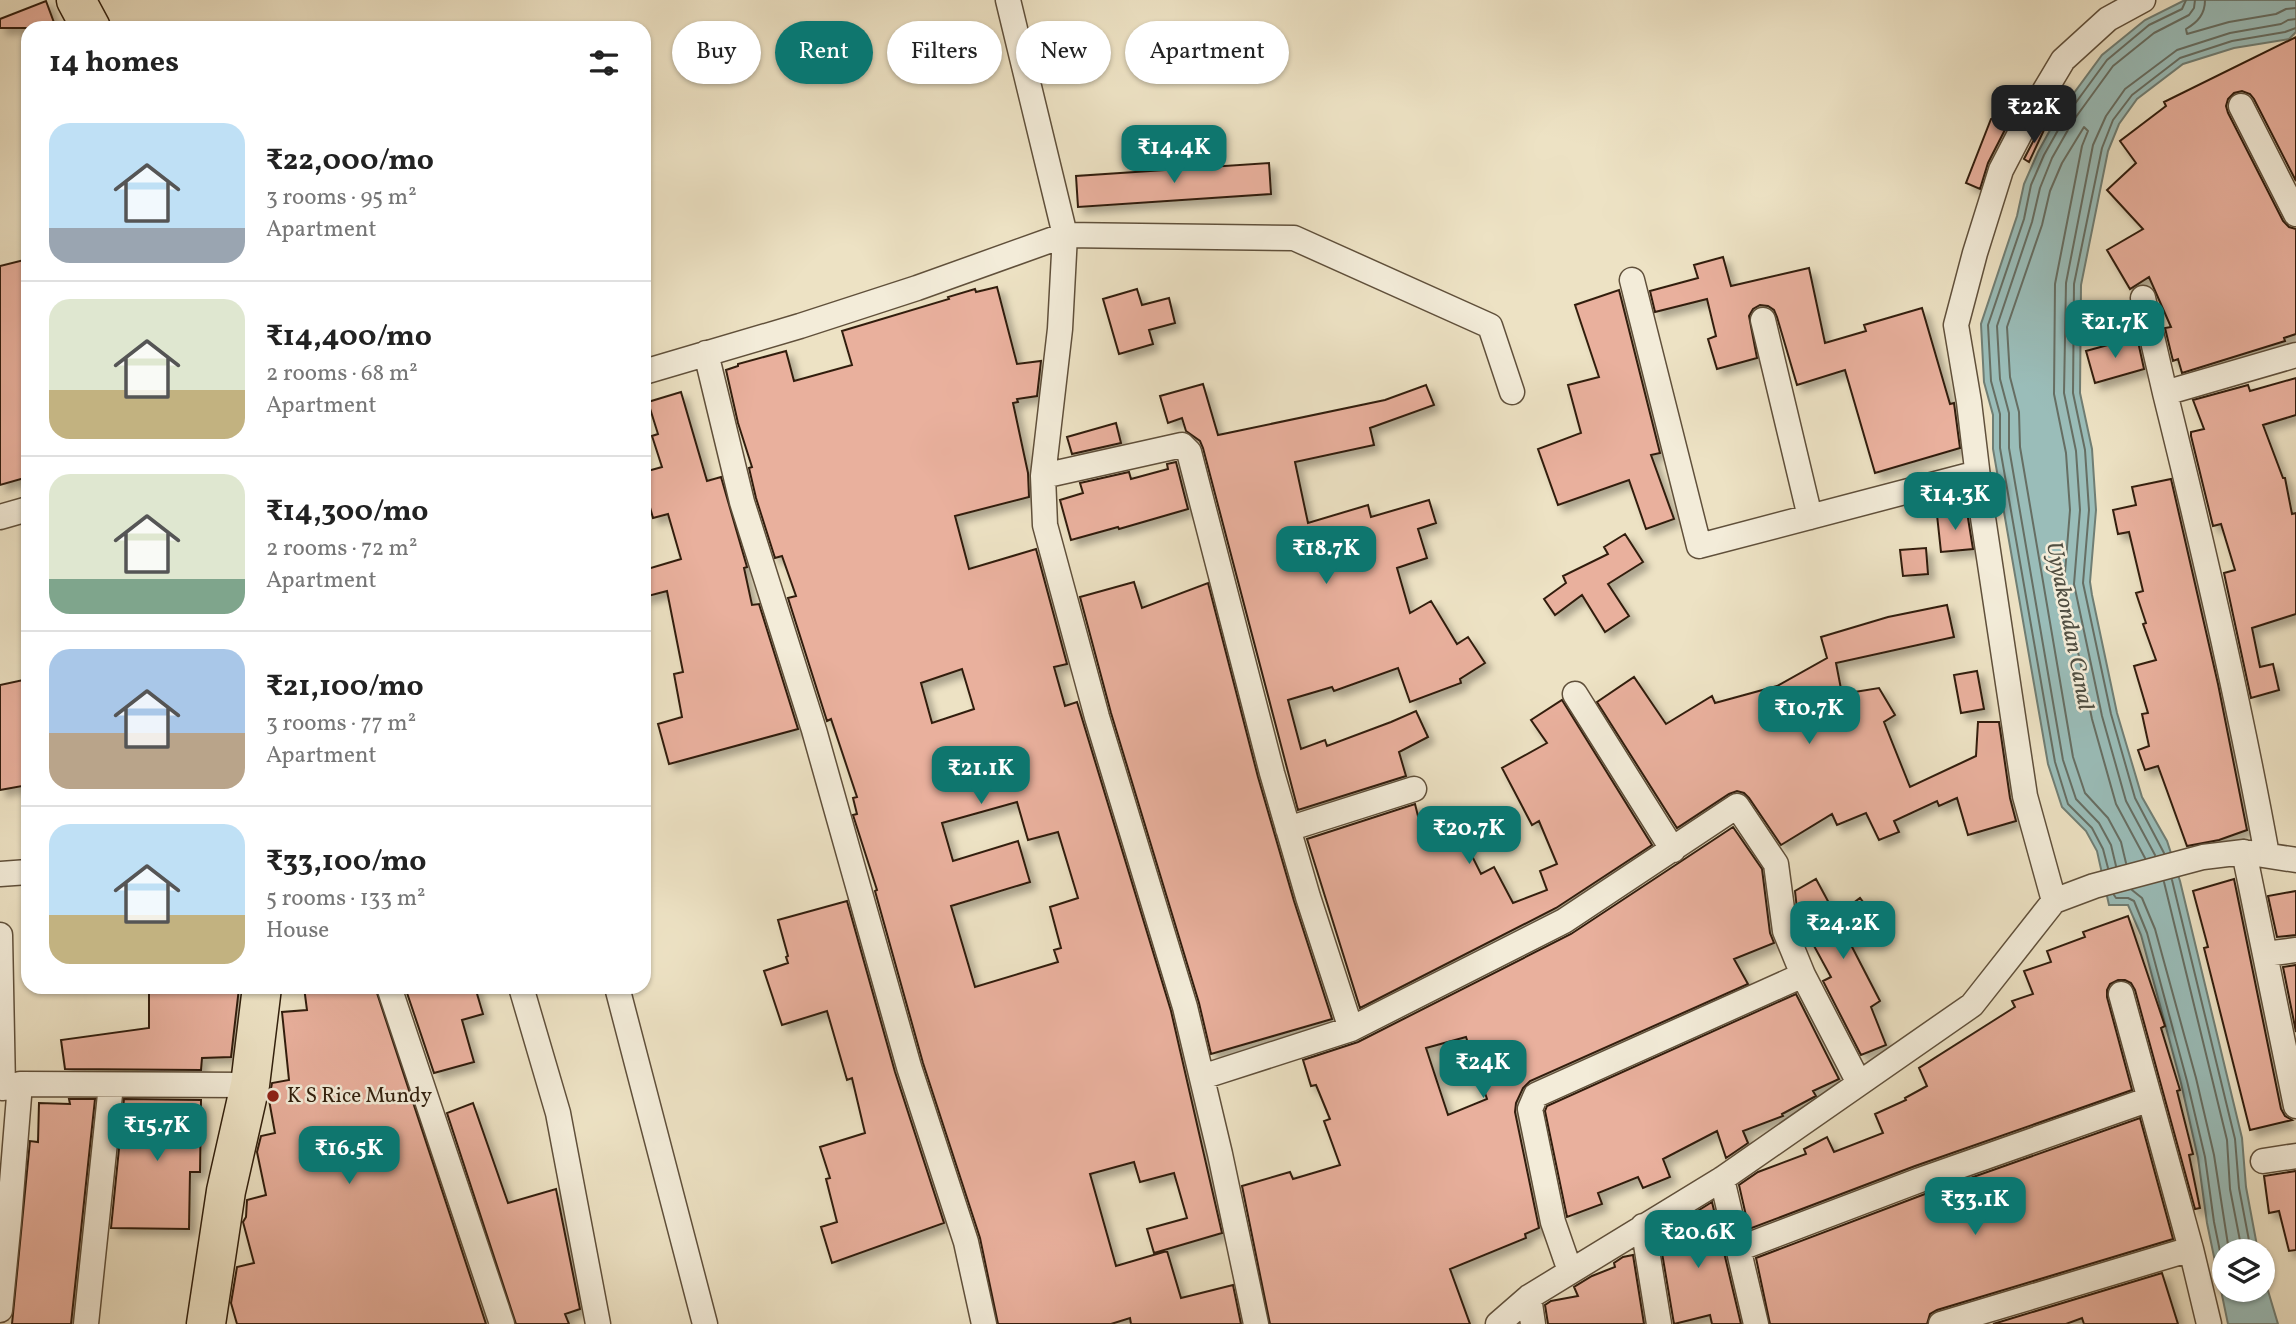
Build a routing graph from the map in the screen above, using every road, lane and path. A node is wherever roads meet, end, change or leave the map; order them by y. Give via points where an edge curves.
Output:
1 (76, 0) edge
2 (1008, 0) edge
3 (2143, 0) edge
4 (87, 21) edge
5 (2241, 106) dead end
6 (2296, 214) edge
7 (1065, 235) junction
8 (1632, 280) dead end
9 (2143, 298) dead end
10 (1763, 320) dead end
11 (706, 353) junction
12 (2296, 355) edge
13 (651, 370) edge
14 (1512, 392) dead end
15 (2165, 393) junction
16 (1977, 473) junction
17 (1043, 476) junction
18 (21, 511) edge
19 (0, 517) edge
20 (1810, 517) junction
21 (1576, 694) dead end
22 (1414, 789) dead end
23 (1288, 830) junction
24 (1673, 850) junction
25 (2256, 854) junction
26 (2296, 860) edge
27 (21, 872) edge
28 (0, 874) edge
29 (2054, 901) junction
30 (0, 935) edge
31 (2296, 950) edge
32 (2265, 954) junction
33 (1803, 975) junction
34 (261, 994) edge
35 (391, 994) edge
36 (523, 994) edge
37 (619, 994) edge
38 (2121, 994) dead end
39 (1351, 1029) junction
40 (1202, 1077) junction
41 (1859, 1083) junction
42 (111, 1085) junction
43 (250, 1085) junction
44 (7, 1087) edge
45 (2150, 1099) junction
46 (2296, 1106) edge
47 (2296, 1156) edge
48 (2263, 1161) dead end
49 (1723, 1179) junction
50 (5, 1222) edge
51 (1643, 1226) junction
52 (1738, 1248) junction
53 (2192, 1249) junction
54 (1570, 1271) junction
55 (1529, 1297) junction
56 (0, 1310) edge
57 (86, 1324) edge
58 (206, 1324) edge
59 (502, 1324) edge
60 (598, 1324) edge
61 (705, 1324) edge
62 (984, 1324) edge
63 (1256, 1324) edge
64 (1498, 1324) edge
65 (1533, 1324) edge
66 (1659, 1324) edge
67 (1756, 1324) edge
68 (1941, 1324) edge
69 (2209, 1324) edge

1 - 4 main road
2 - 7 street
3 - 16 street via 2108,19 2063,60 2001,170 1956,325
5 - 6 street
7 - 11 street via 917,288
7 - 14 street via 1294,238 1490,326
7 - 17 street
8 - 20 street via 1699,546
9 - 15 street
10 - 20 street
11 - 13 street
11 - 62 street via 742,502 814,730 909,1066 966,1242
12 - 15 street
15 - 25 street via 2249,753
16 - 20 street
16 - 29 street via 2025,796
17 - 23 street via 1182,445 1189,452
17 - 40 street via 1050,545
18 - 19 street
21 - 24 street
22 - 23 street
23 - 39 street
24 - 33 street via 1737,806 1776,864 1785,930
24 - 39 street via 1564,920
25 - 26 street
25 - 29 street via 2188,861
25 - 32 street
27 - 28 street
29 - 41 street via 1972,1005
30 - 44 street
31 - 32 street
32 - 46 street
33 - 41 street
33 - 54 street via 1536,1095 1530,1109 1553,1222
34 - 43 main road
35 - 59 street
36 - 60 street via 558,1113
37 - 61 street
38 - 45 street
39 - 40 street
40 - 63 street
41 - 49 street
42 - 43 street
42 - 44 street
42 - 57 street
43 - 58 main road via 226,1191
44 - 50 street
45 - 52 street
45 - 53 street
47 - 48 street
49 - 51 street
49 - 52 street
50 - 56 street
51 - 54 street
51 - 66 street
52 - 67 street
53 - 68 street
53 - 69 street
54 - 55 street
55 - 64 street
55 - 65 street

